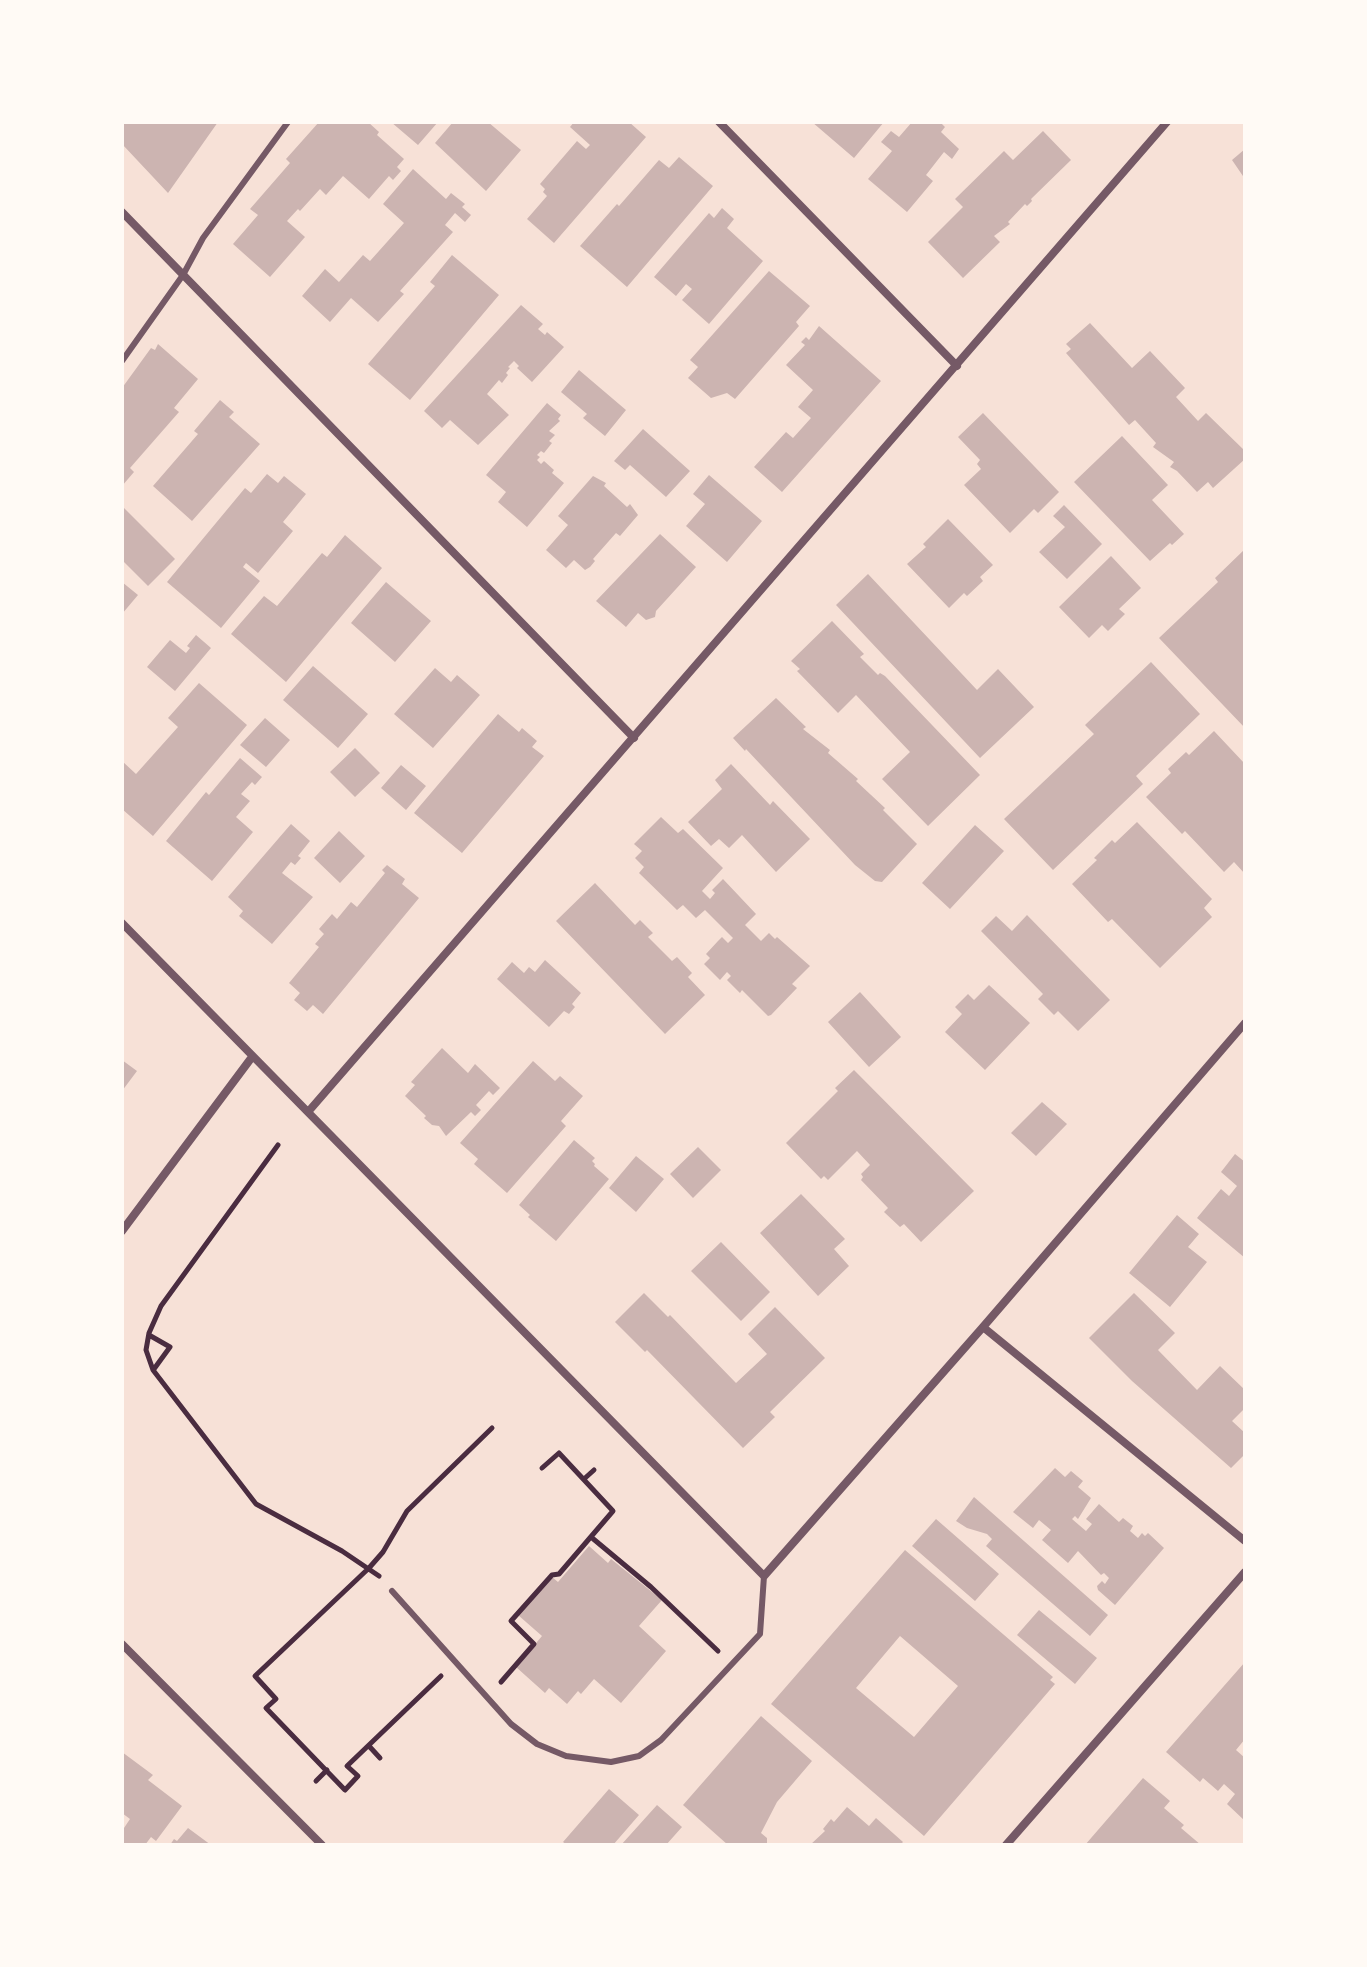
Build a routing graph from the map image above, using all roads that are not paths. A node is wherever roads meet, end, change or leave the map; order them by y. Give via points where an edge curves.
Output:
1 (288, 122) edge
2 (719, 122) edge
3 (1167, 122) edge
4 (122, 212) edge
5 (183, 275) junction
6 (122, 361) edge
7 (957, 366) junction
8 (634, 738) junction
9 (122, 923) edge
10 (1245, 1023) edge
11 (252, 1057) junction
12 (308, 1112) junction
13 (122, 1231) edge
14 (983, 1327) junction
15 (1245, 1541) edge
16 (1245, 1572) edge
17 (764, 1576) junction
18 (392, 1591) road end
19 (122, 1644) edge
20 (322, 1845) edge
21 (1006, 1845) edge

1 - 5 lane via 203,238
2 - 7 street
3 - 7 street
4 - 5 street
5 - 6 lane
5 - 8 street
7 - 8 street
8 - 12 street
9 - 11 street
10 - 14 street
11 - 12 street
11 - 13 street
12 - 17 street
14 - 15 street
14 - 17 street
16 - 21 street
17 - 18 lane via 760,1634 661,1740 639,1756 611,1762 566,1756 537,1744 511,1724
19 - 20 street

